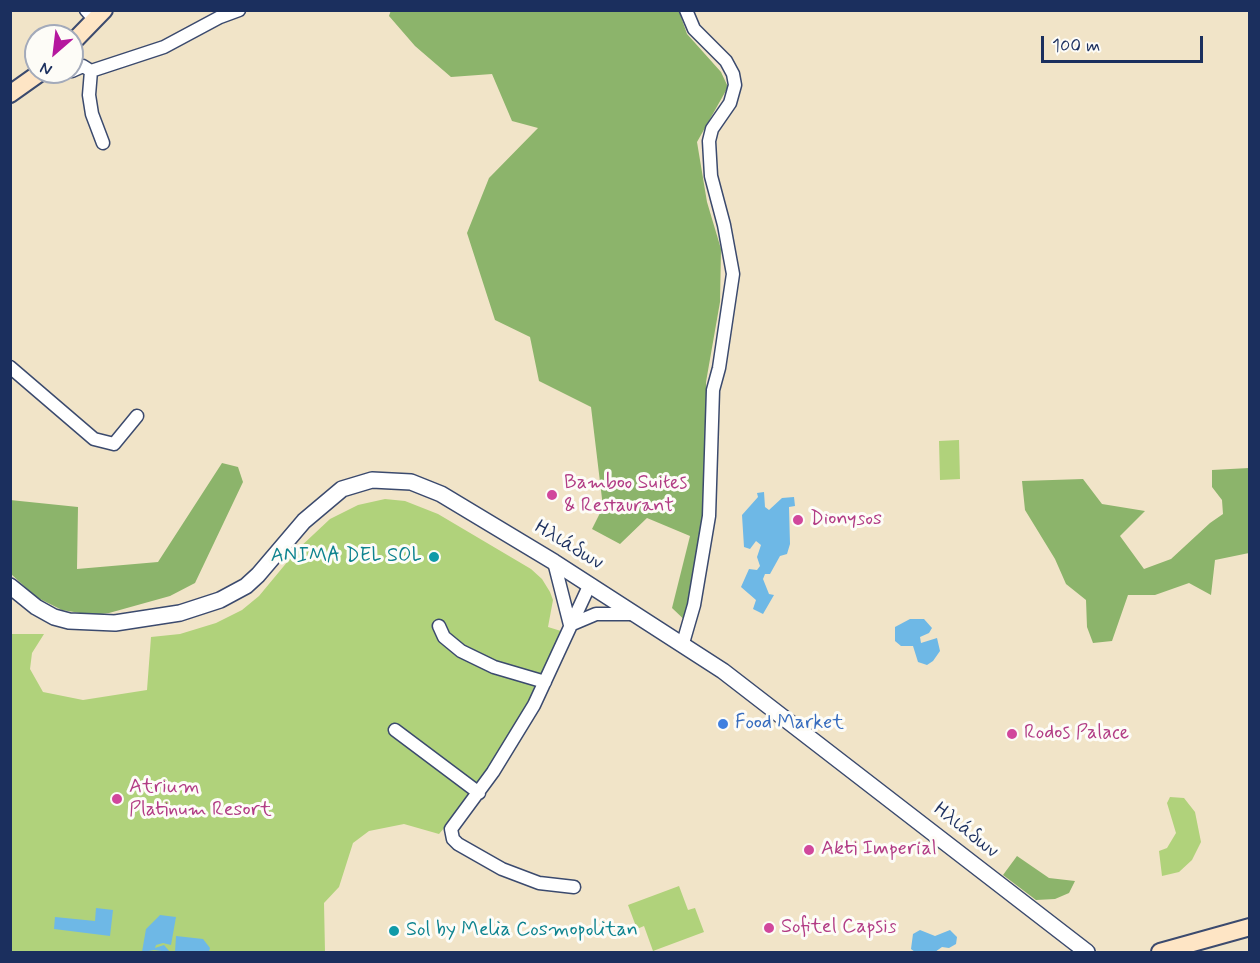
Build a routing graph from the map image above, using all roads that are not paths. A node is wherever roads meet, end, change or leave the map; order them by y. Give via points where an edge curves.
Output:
1 (240, 10) edge
2 (686, 10) edge
3 (95, 14) edge
4 (84, 28) edge
5 (84, 67) edge
6 (91, 71) junction
7 (24, 84) edge
8 (10, 94) edge
9 (103, 144) dead end
10 (10, 367) edge
11 (137, 416) dead end
12 (554, 562) junction
13 (590, 584) junction
14 (10, 585) edge
15 (639, 614) junction
16 (570, 625) junction
17 (439, 626) dead end
18 (683, 643) junction
19 (545, 682) junction
20 (395, 730) dead end
21 (479, 793) junction
22 (574, 887) dead end
23 (1250, 927) edge
24 (1065, 934) junction
25 (1073, 952) edge
26 (1087, 952) edge
27 (1160, 952) edge

1 - 6 street via 220,16 164,47
2 - 18 street via 694,29 726,60 735,85 730,104 712,129 709,141 711,176 733,274 713,390 709,516 694,605
3 - 4 main road
5 - 6 street
6 - 9 street via 92,114
7 - 8 main road
10 - 11 street via 94,439 114,444
12 - 13 street, Ηλιάδων
12 - 14 street, Ηλιάδων via 441,494 391,479 342,489 304,521 246,586 220,600 180,613 115,623 69,621 36,607
12 - 16 street
13 - 15 street, Ηλιάδων
13 - 16 street
15 - 16 street via 596,614
15 - 18 street, Ηλιάδων
16 - 19 street
17 - 19 street via 444,637 461,651 494,667
18 - 24 street, Ηλιάδων
19 - 21 street
20 - 21 street
21 - 22 street via 451,829 453,839 502,869 539,883
23 - 27 main road
24 - 25 street
24 - 26 street, Ηλιάδων

